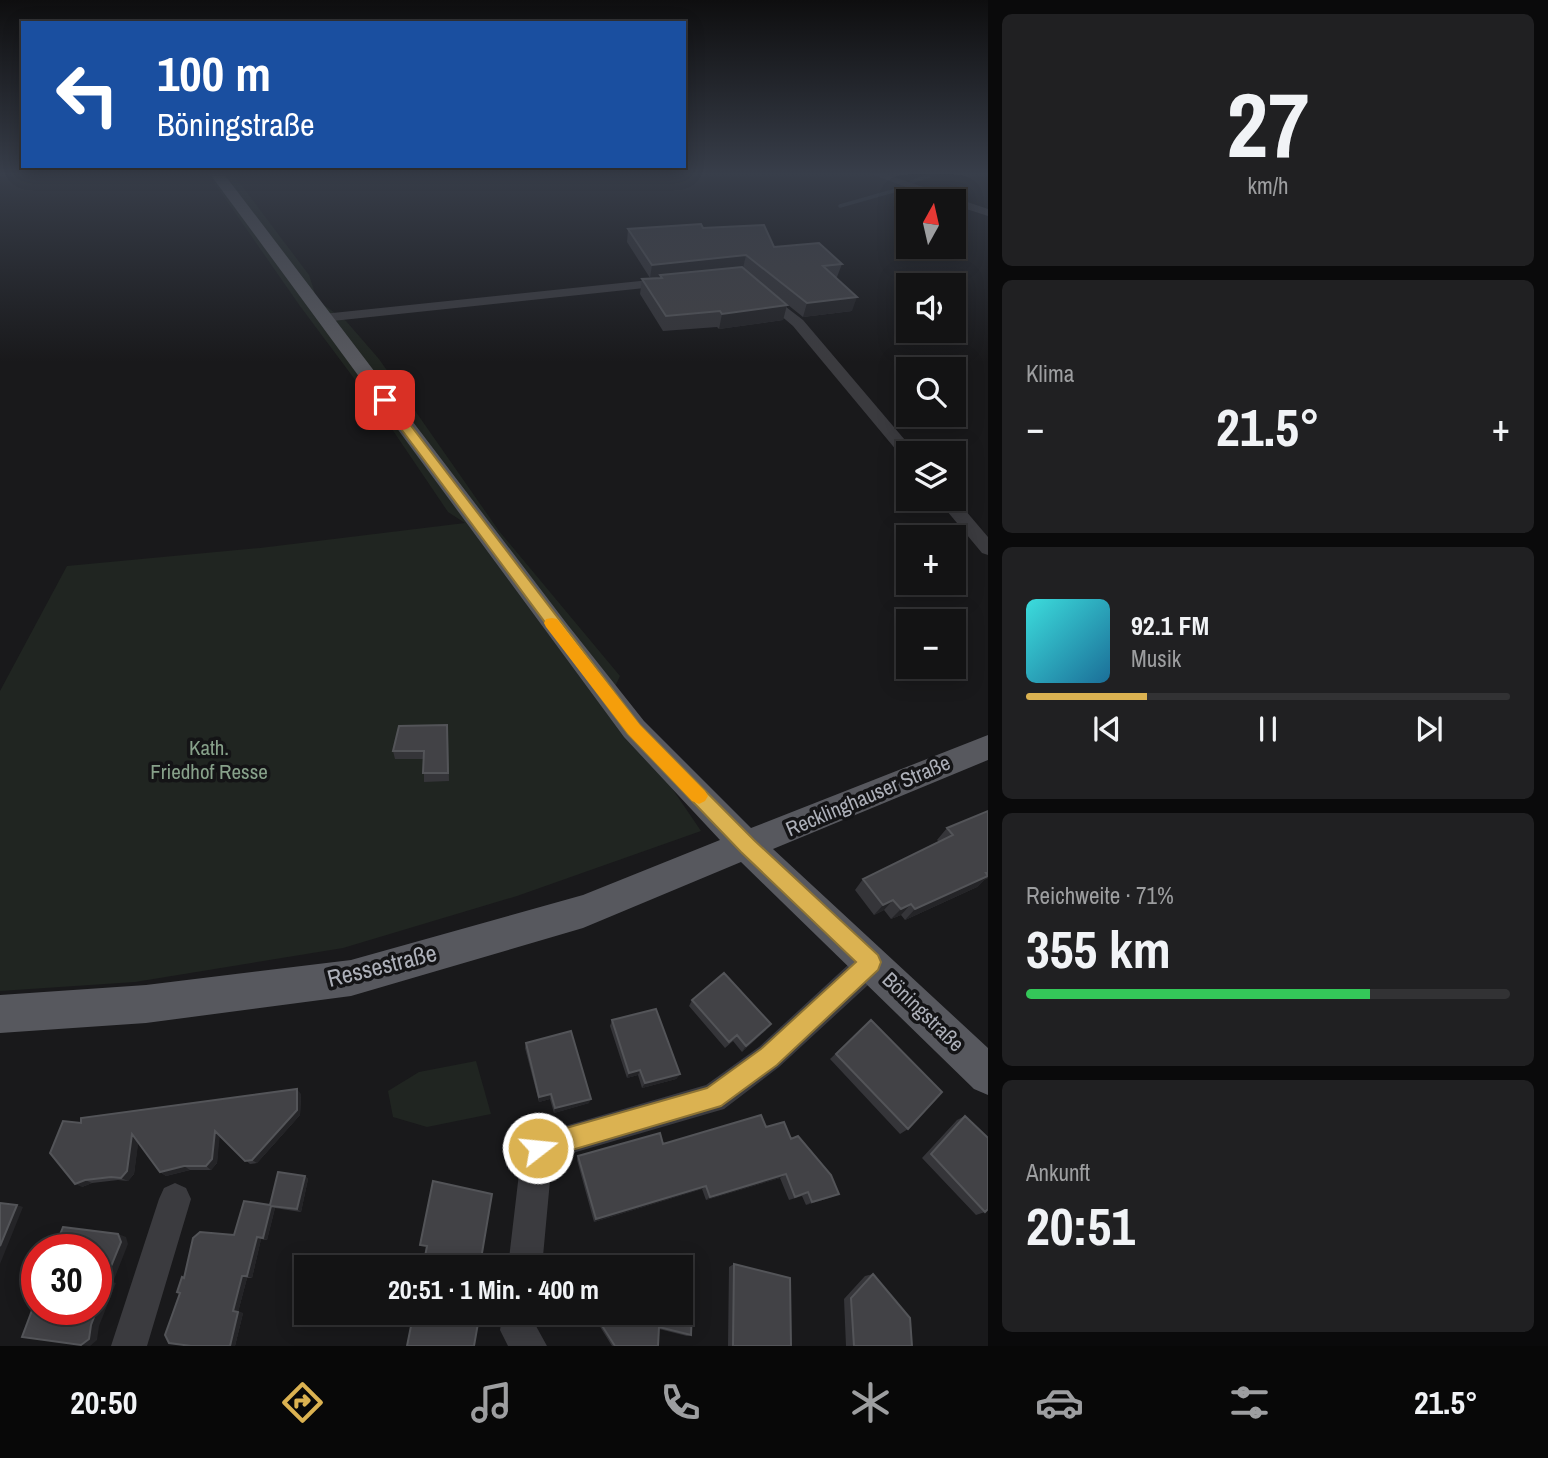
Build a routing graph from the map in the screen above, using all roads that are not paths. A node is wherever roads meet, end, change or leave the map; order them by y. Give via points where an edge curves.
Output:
1 (263, 237) edge
2 (680, 281) edge
3 (752, 283) edge
4 (323, 318) junction
5 (897, 441) edge
6 (956, 511) edge
7 (988, 549) edge
8 (988, 747) edge
9 (747, 846) junction
10 (871, 962) junction
11 (0, 1014) edge
12 (988, 1075) edge
13 (174, 1199) dead end
14 (526, 1255) edge
15 (519, 1325) edge
16 (130, 1346) edge
17 (529, 1346) edge

1 - 4 main road, Böningstraße
2 - 4 street
3 - 5 street via 798,323
4 - 9 main road, Böningstraße via 634,729
6 - 7 street
8 - 9 main road, Recklinghauser Straße
9 - 10 main road, Böningstraße
9 - 11 main road, Ressestraße via 583,911 351,978 146,1004
10 - 12 main road, Böningstraße
10 - 14 street via 769,1057 713,1098 538,1148
13 - 16 street
15 - 17 street

